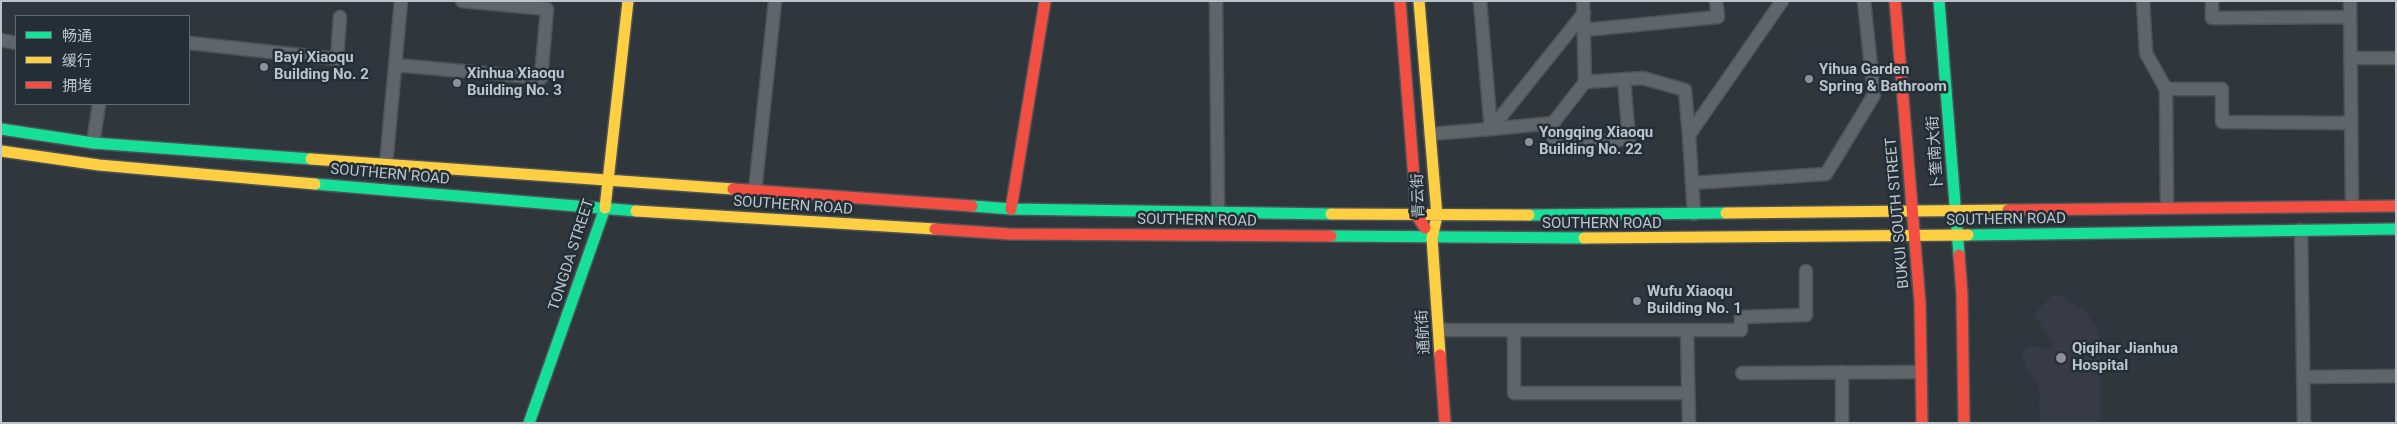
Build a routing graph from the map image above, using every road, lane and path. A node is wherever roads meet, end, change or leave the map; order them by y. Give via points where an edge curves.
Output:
1 (401, 1) edge
2 (462, 1) edge
3 (628, 1) edge
4 (775, 1) edge
5 (1044, 1) edge
6 (1216, 1) edge
7 (1400, 1) edge
8 (1419, 1) edge
9 (1480, 1) edge
10 (1716, 1) edge
11 (1782, 1) edge
12 (1864, 1) edge
13 (1894, 1) edge
14 (1939, 1) edge
15 (2143, 1) edge
16 (2212, 1) edge
17 (2350, 1) edge
18 (1583, 7) edge
19 (340, 16) dead end
20 (2350, 17) junction
21 (1584, 30) junction
22 (1, 40) edge
23 (15, 43) edge
24 (190, 43) edge
25 (2350, 58) junction
26 (2396, 58) edge
27 (395, 65) junction
28 (1624, 79) junction
29 (1585, 82) junction
30 (2166, 89) junction
31 (99, 105) edge
32 (1552, 123) junction
33 (2351, 123) junction
34 (1, 129) edge
35 (1491, 129) junction
36 (1430, 134) junction
37 (1689, 135) junction
38 (93, 143) junction
39 (1, 151) edge
40 (386, 165) junction
41 (609, 181) junction
42 (1692, 183) junction
43 (755, 191) junction
44 (2352, 206) junction
45 (2396, 206) edge
46 (2167, 208) junction
47 (605, 209) junction
48 (1011, 209) junction
49 (1913, 211) junction
50 (1956, 211) junction
51 (1218, 212) junction
52 (1694, 214) junction
53 (1417, 216) junction
54 (1437, 216) junction
55 (2396, 229) edge
56 (2301, 230) junction
57 (1958, 235) junction
58 (1915, 236) junction
59 (1432, 238) junction
60 (1806, 271) dead end
61 (1439, 330) junction
62 (1514, 330) junction
63 (1688, 330) junction
64 (1842, 372) junction
65 (1921, 372) junction
66 (1742, 373) dead end
67 (2303, 376) junction
68 (2396, 376) edge
69 (1688, 393) junction
70 (530, 423) edge
71 (1445, 423) edge
72 (1689, 423) edge
73 (1842, 423) edge
74 (1922, 423) edge
75 (1964, 423) edge
76 (2304, 423) edge

1 - 27 street
2 - 27 street via 547,9 541,78
3 - 41 main road, TONGDA STREET
4 - 43 street
5 - 48 main road
6 - 51 street
7 - 53 main road, 青云街
8 - 36 main road, 青云街
9 - 35 street
10 - 21 street via 1718,18
11 - 37 street
12 - 42 street via 1874,95 1826,174
13 - 49 main road, BUKUI SOUTH STREET
14 - 50 main road, 卜奎南大街
15 - 30 street via 2146,53
16 - 20 street via 2212,18
17 - 20 street
18 - 21 street
18 - 35 street
19 - 24 street via 337,59
20 - 25 street
21 - 29 street
22 - 23 street
25 - 26 street
25 - 33 street
27 - 40 street
28 - 29 street
28 - 32 street via 1629,139 1554,145
28 - 37 street via 1643,78 1685,90
29 - 32 street
30 - 33 street via 2222,89 2222,122
30 - 46 street
31 - 38 street
32 - 35 street
33 - 44 street
34 - 38 main road, SOUTHERN ROAD
35 - 36 street
36 - 54 main road, 青云街
37 - 42 street
38 - 40 main road, SOUTHERN ROAD
39 - 47 main road, SOUTHERN ROAD via 99,165
40 - 41 main road, SOUTHERN ROAD
41 - 43 main road, SOUTHERN ROAD
41 - 47 main road, TONGDA STREET
42 - 52 street
43 - 48 main road, SOUTHERN ROAD
44 - 45 main road, SOUTHERN ROAD
44 - 46 main road, SOUTHERN ROAD
46 - 50 main road, SOUTHERN ROAD
47 - 59 main road, SOUTHERN ROAD via 1009,234
47 - 70 main road, TONGDA STREET
48 - 51 main road, SOUTHERN ROAD
49 - 50 main road, SOUTHERN ROAD
49 - 52 main road, SOUTHERN ROAD
49 - 58 main road, BUKUI SOUTH STREET
50 - 57 main road, 卜奎南大街
51 - 53 main road, SOUTHERN ROAD
52 - 54 main road, SOUTHERN ROAD
53 - 54 main road, SOUTHERN ROAD
53 - 59 main road, 青云街
54 - 59 main road, 青云街
55 - 56 main road, SOUTHERN ROAD
56 - 57 main road, SOUTHERN ROAD
56 - 67 street
57 - 58 main road, SOUTHERN ROAD
57 - 75 main road, 卜奎南大街
58 - 59 main road, SOUTHERN ROAD
58 - 65 main road, BUKUI SOUTH STREET
59 - 61 main road, 通航街
60 - 63 street via 1806,315 1741,317 1741,330
61 - 62 street
61 - 71 main road, 通航街
62 - 63 street
62 - 69 street via 1514,393
63 - 69 street
64 - 65 street
64 - 66 street
64 - 73 street
65 - 74 main road, BUKUI SOUTH STREET
67 - 68 street
67 - 76 street
69 - 72 street

